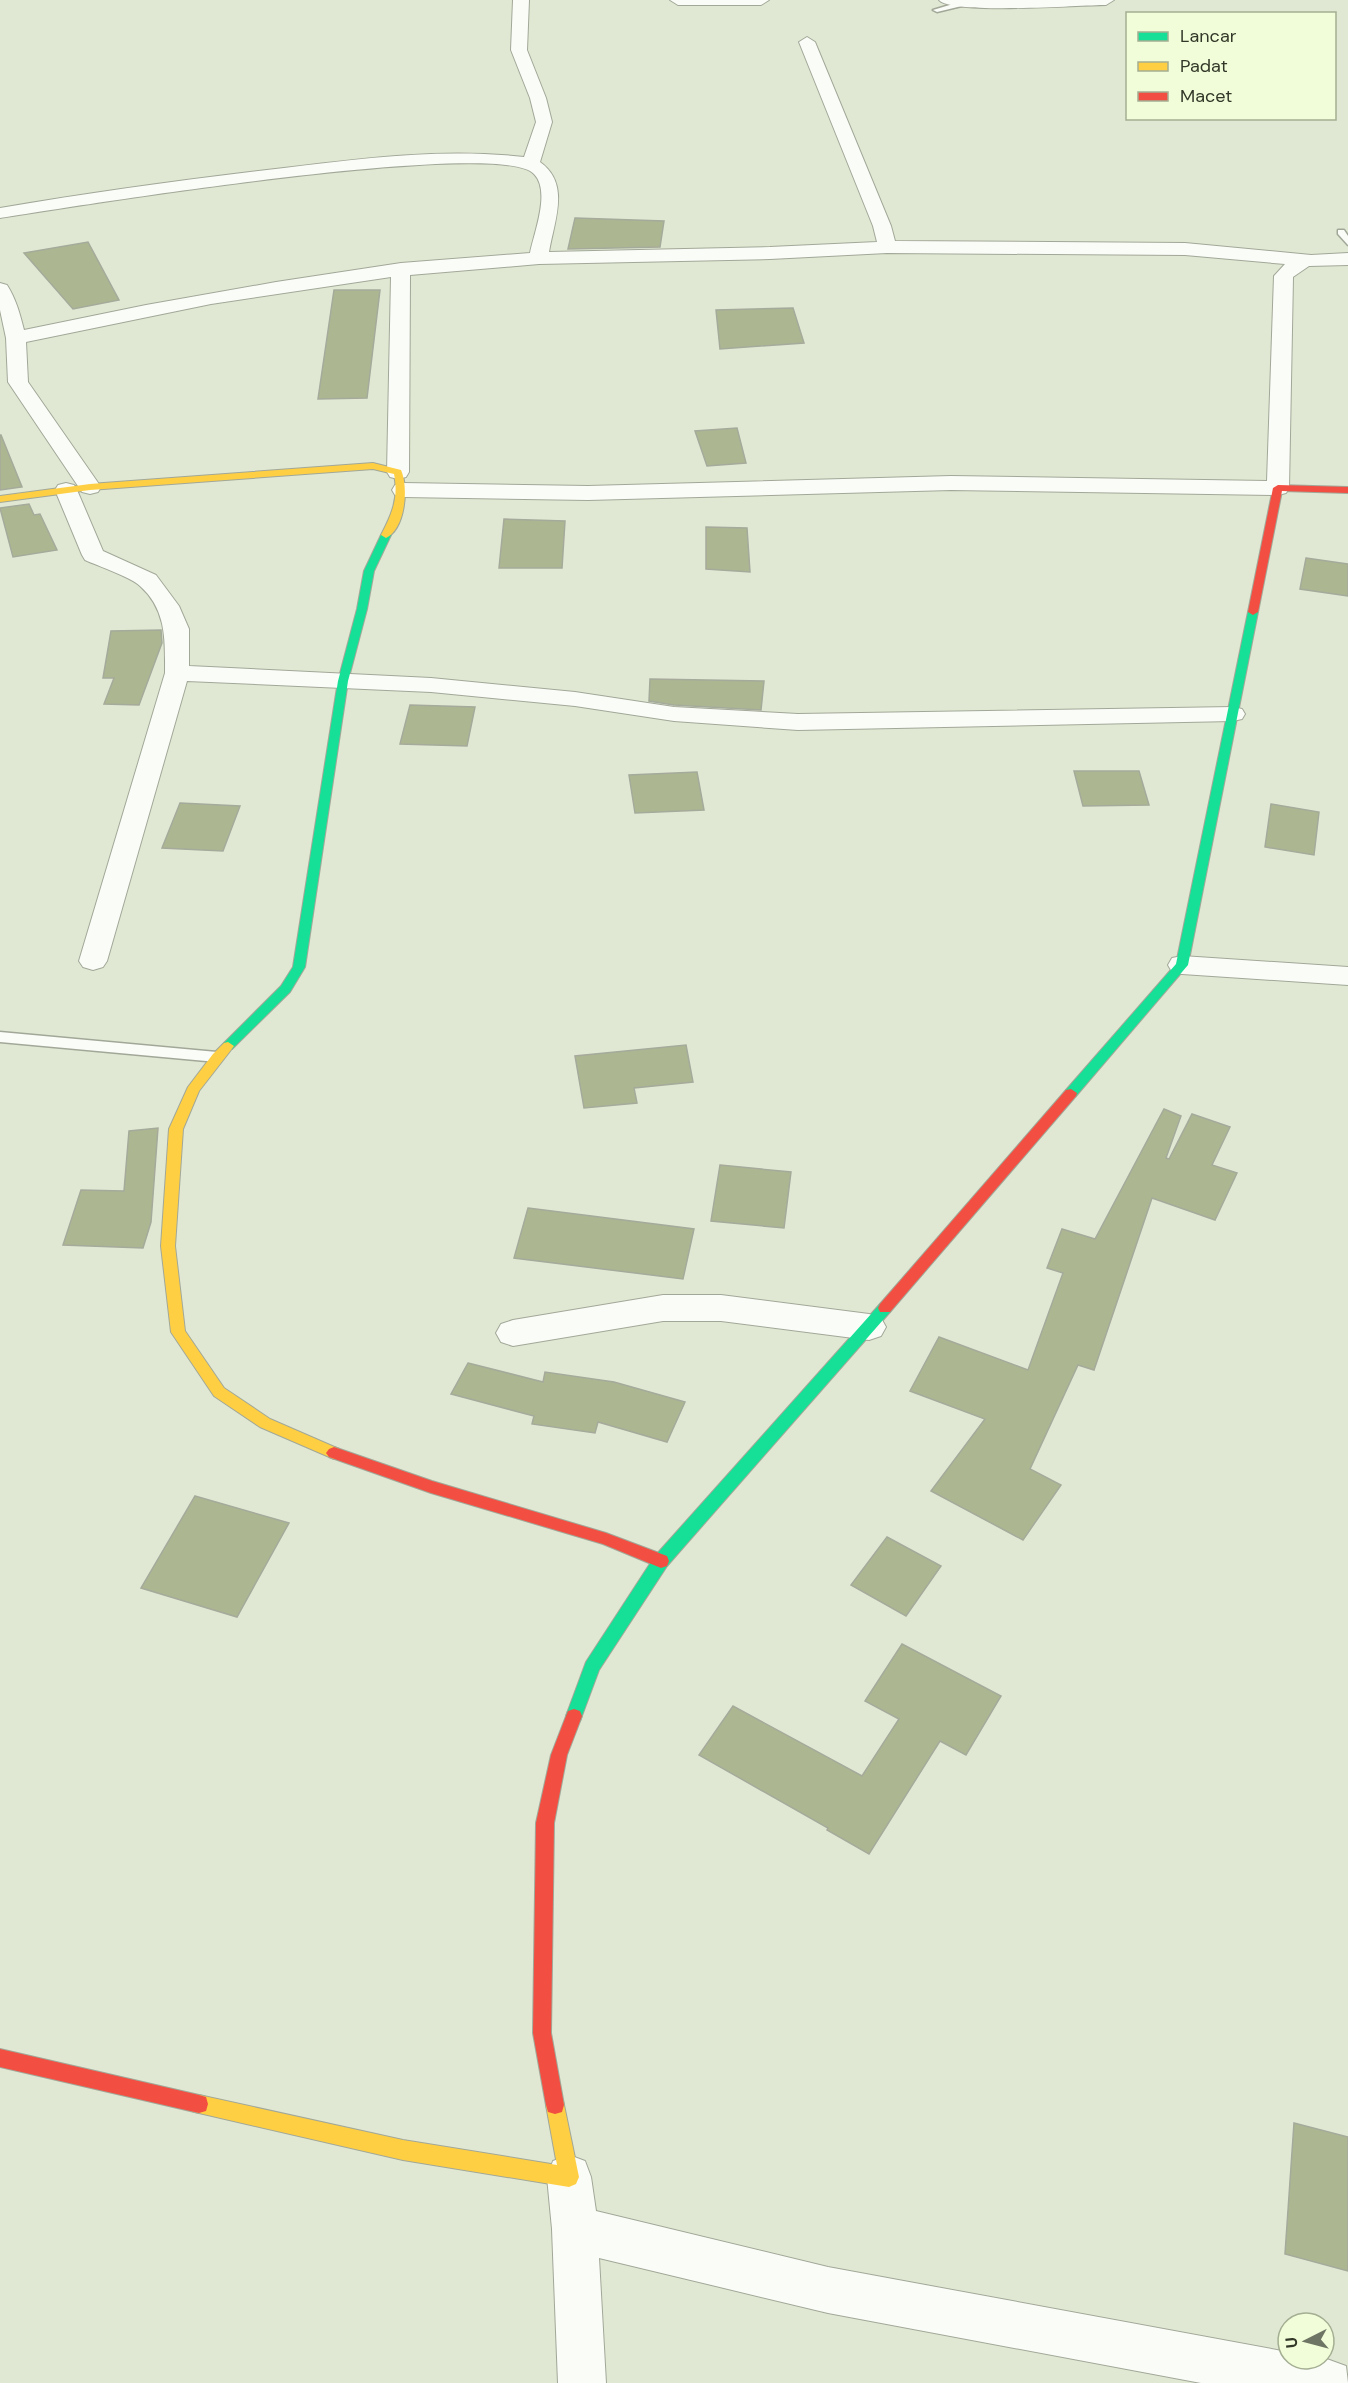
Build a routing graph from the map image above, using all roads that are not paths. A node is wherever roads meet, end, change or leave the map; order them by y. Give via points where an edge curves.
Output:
1 (521, 0) edge
2 (678, 0) edge
3 (761, 0) edge
4 (1106, 0) edge
5 (949, 4) edge
6 (807, 42) dead end
7 (531, 163) junction
8 (0, 213) edge
9 (1341, 232) dead end
10 (1348, 242) edge
11 (887, 247) junction
12 (539, 258) junction
13 (1348, 259) edge
14 (1283, 264) junction
15 (401, 269) junction
16 (0, 289) edge
17 (16, 338) junction
18 (9, 383) edge
19 (401, 481) junction
20 (90, 487) junction
21 (1278, 488) junction
22 (66, 490) junction
23 (1348, 490) edge
24 (0, 499) edge
25 (177, 673) junction
26 (343, 681) junction
27 (1233, 714) junction
28 (93, 961) dead end
29 (1182, 965) junction
30 (1348, 976) edge
31 (0, 1037) edge
32 (217, 1058) junction
33 (869, 1328) junction
34 (513, 1333) dead end
35 (661, 1561) junction
36 (0, 2058) edge
37 (569, 2177) junction
38 (575, 2229) junction
39 (582, 2383) edge
40 (1329, 2383) edge

1 - 7 street via 519,50 544,122
2 - 3 street
4 - 5 street
6 - 11 street
7 - 8 street via 435,159 338,166
7 - 12 street via 539,167 549,182 551,206
9 - 10 lane
11 - 12 street
11 - 14 street via 1185,249
12 - 15 street
13 - 14 street
14 - 21 street
15 - 17 street via 269,288
15 - 19 street
16 - 17 street
17 - 18 street
18 - 20 street
19 - 20 street via 373,466
19 - 21 street via 588,493 951,483
19 - 26 street via 402,502 369,571
20 - 22 street
21 - 23 street
21 - 27 street
22 - 24 street
22 - 25 street via 93,555 148,580 167,606 177,629
25 - 26 street
25 - 28 street
26 - 27 street via 431,685 575,699 674,714 798,722
26 - 32 street via 299,967 286,989
27 - 29 street
29 - 30 street
29 - 33 street
31 - 32 lane
32 - 35 street via 193,1090 176,1129 168,1246 178,1332 219,1392 265,1423 349,1460 606,1539
33 - 34 street via 721,1308 663,1308
33 - 35 street
35 - 37 street via 592,1667 559,1755 545,1823 542,2033
36 - 37 street via 403,2150
37 - 38 street
38 - 39 street
38 - 40 street via 828,2290

